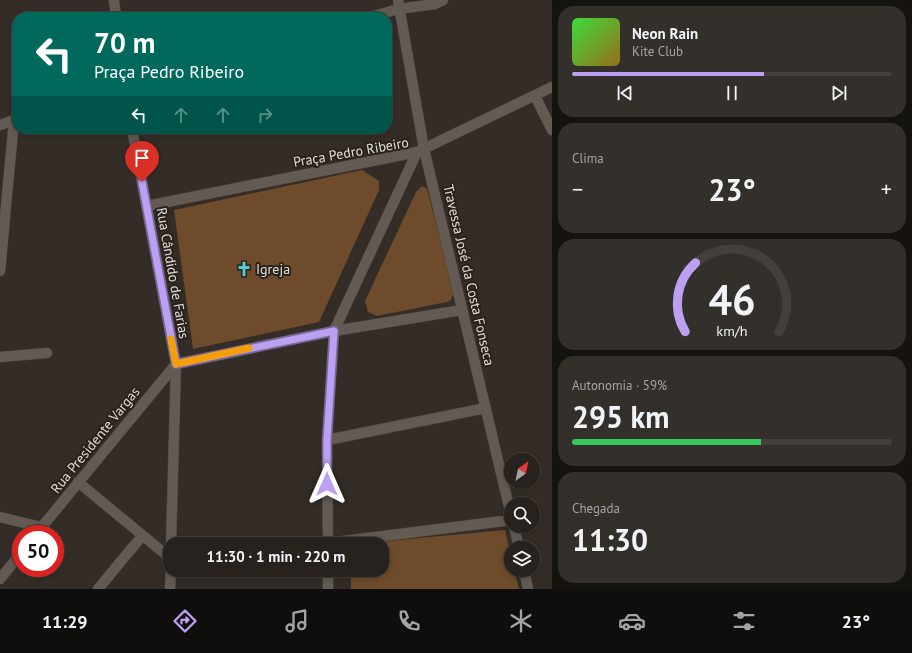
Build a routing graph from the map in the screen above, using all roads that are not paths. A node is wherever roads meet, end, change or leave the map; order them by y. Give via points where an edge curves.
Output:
1 (114, 0) edge
2 (443, 0) edge
3 (398, 5) edge
4 (115, 12) edge
5 (382, 12) edge
6 (552, 87) edge
7 (535, 96) junction
8 (12, 121) edge
9 (0, 124) edge
10 (552, 130) edge
11 (14, 134) edge
12 (133, 134) edge
13 (420, 151) junction
14 (147, 206) junction
15 (0, 271) edge
16 (462, 310) junction
17 (334, 331) junction
18 (47, 353) dead end
19 (0, 357) edge
20 (176, 364) junction
21 (486, 408) junction
22 (327, 440) junction
23 (78, 482) junction
24 (507, 497) edge
25 (0, 517) edge
26 (504, 521) edge
27 (22, 525) edge
28 (44, 525) edge
29 (142, 536) junction
30 (171, 537) edge
31 (328, 537) edge
32 (381, 537) edge
33 (163, 552) edge
34 (12, 564) edge
35 (171, 577) edge
36 (328, 577) edge
37 (525, 577) edge
38 (0, 579) edge
39 (98, 589) edge
40 (170, 589) edge
41 (328, 589) edge
42 (528, 589) edge

1 - 4 street
2 - 3 street via 435,4
3 - 5 street
3 - 13 street, Travessa José da Costa Fonseca
6 - 7 street
7 - 10 street
7 - 13 street
8 - 9 street
11 - 15 street
12 - 14 street, Rua Cândido de Farias
13 - 14 street, Praça Pedro Ribeiro
13 - 16 street, Travessa José da Costa Fonseca
13 - 17 street, Praça Pedro Ribeiro
14 - 20 street, Rua Cândido de Farias
16 - 17 street
16 - 21 street, Travessa José da Costa Fonseca
17 - 20 street
17 - 22 street
18 - 19 street
20 - 23 street, Rua Presidente Vargas
20 - 30 street, Rua Cândido de Farias
21 - 22 street
21 - 24 street, Travessa José da Costa Fonseca
22 - 31 street
23 - 28 street, Rua Presidente Vargas
23 - 29 street
25 - 27 street
26 - 32 street
29 - 33 street
29 - 39 street
34 - 38 street
35 - 40 street
36 - 41 street
37 - 42 street

